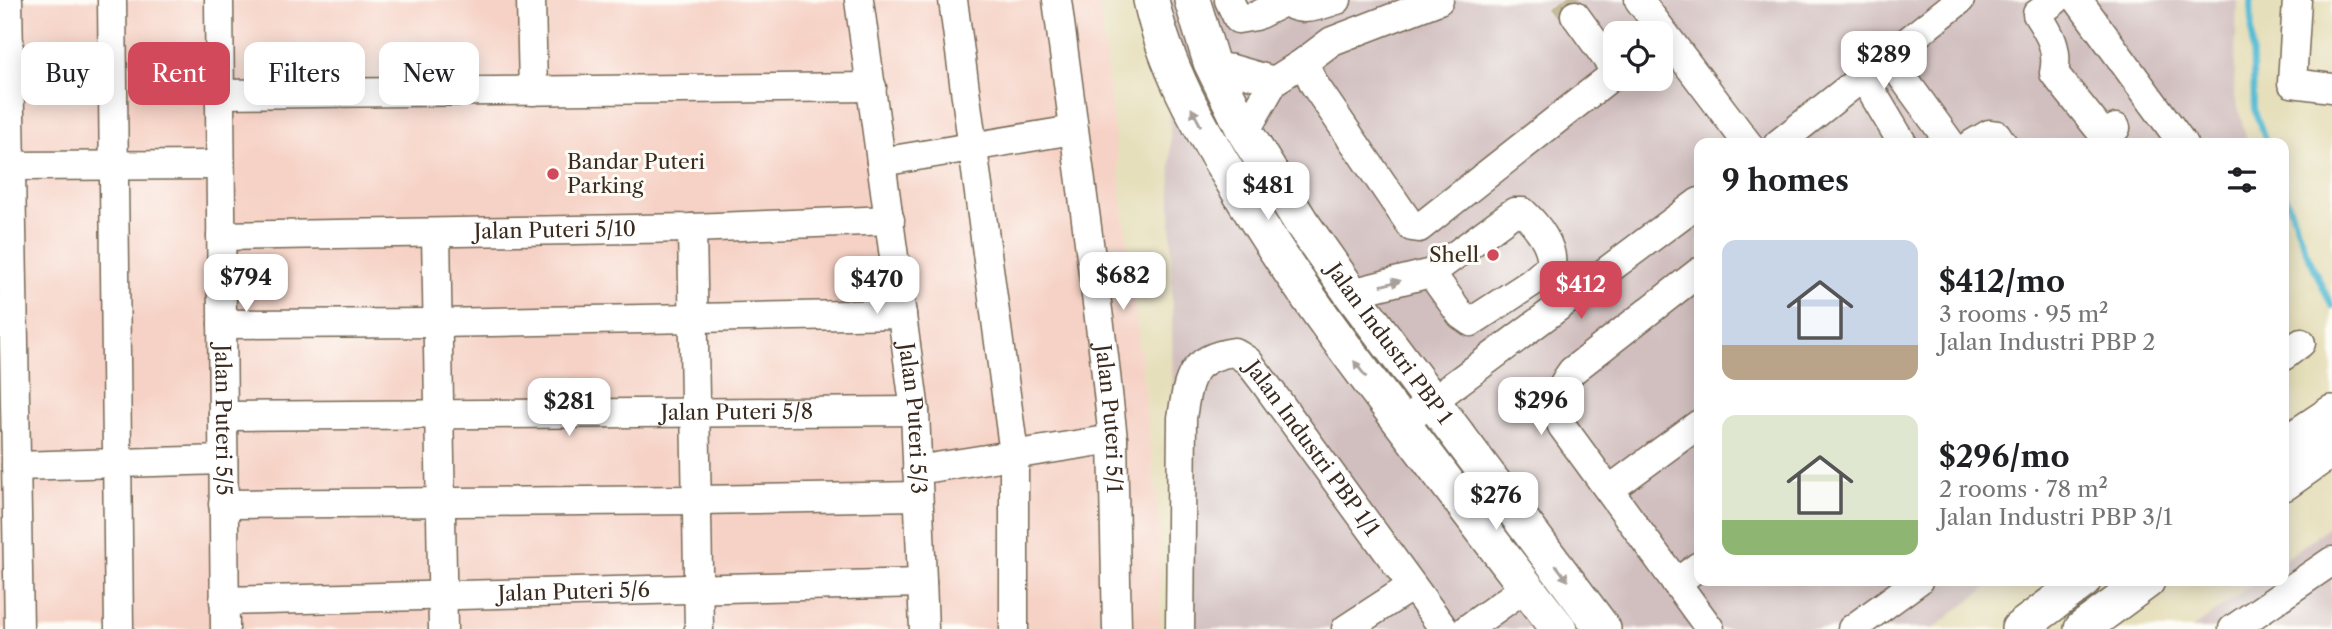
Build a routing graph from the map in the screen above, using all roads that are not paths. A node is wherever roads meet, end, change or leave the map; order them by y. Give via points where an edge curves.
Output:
1 (8, 0) edge
2 (112, 0) edge
3 (219, 0) edge
4 (531, 0) edge
5 (859, 0) edge
6 (953, 0) edge
7 (1057, 0) edge
8 (1151, 0) edge
9 (1192, 0) edge
10 (1229, 0) edge
11 (1337, 0) edge
12 (1439, 0) edge
13 (1639, 0) edge
14 (1960, 0) edge
15 (2056, 0) edge
16 (2078, 0) edge
17 (2297, 0) edge
18 (1285, 1) edge
19 (1575, 15) tunnel mouth
20 (219, 42) edge
21 (1888, 57) junction
22 (1304, 62) junction
23 (1214, 67) junction
24 (1863, 76) junction
25 (1273, 81) junction
26 (872, 87) junction
27 (2332, 88) edge
28 (533, 91) junction
29 (230, 94) edge
30 (219, 105) edge
31 (2116, 128) dead end
32 (1073, 130) junction
33 (1245, 132) junction
34 (1743, 138) edge
35 (1786, 138) edge
36 (1899, 138) edge
37 (1947, 138) edge
38 (1982, 138) edge
39 (1999, 138) edge
40 (2179, 138) edge
41 (974, 147) junction
42 (881, 162) junction
43 (114, 165) junction
44 (220, 165) junction
45 (11, 166) junction
46 (1694, 206) edge
47 (890, 220) junction
48 (692, 228) junction
49 (436, 233) junction
50 (221, 236) junction
51 (1431, 273) junction
52 (1694, 276) edge
53 (1531, 283) junction
54 (1351, 293) junction
55 (1552, 311) junction
56 (902, 314) junction
57 (694, 318) junction
58 (437, 323) junction
59 (222, 324) junction
60 (1433, 401) junction
61 (915, 411) junction
62 (695, 413) junction
63 (2332, 413) edge
64 (439, 415) junction
65 (223, 416) junction
66 (1401, 423) junction
67 (1694, 428) edge
68 (1113, 439) junction
69 (2289, 442) edge
70 (2331, 453) edge
71 (1014, 454) junction
72 (223, 460) junction
73 (117, 462) junction
74 (16, 466) junction
75 (2289, 480) edge
76 (917, 483) junction
77 (1609, 490) junction
78 (697, 500) junction
79 (441, 502) junction
80 (223, 504) junction
81 (2332, 561) edge
82 (1694, 570) edge
83 (922, 583) junction
84 (1676, 583) junction
85 (1412, 586) junction
86 (1911, 586) edge
87 (2077, 586) edge
88 (2140, 586) edge
89 (1526, 587) junction
90 (698, 588) junction
91 (442, 595) junction
92 (224, 601) junction
93 (19, 629) edge
94 (120, 629) edge
95 (225, 629) edge
96 (443, 629) edge
97 (699, 629) edge
98 (924, 629) edge
99 (1014, 629) edge
100 (1117, 629) edge
101 (1180, 629) edge
102 (1346, 629) edge
103 (1444, 629) edge
104 (1467, 629) edge
105 (1559, 629) edge
106 (1603, 629) edge
107 (1710, 629) edge
108 (1852, 629) edge
109 (2019, 629) edge
110 (2082, 629) edge
111 (2233, 629) edge

1 - 45 street
2 - 43 street
3 - 20 street, Jalan Puteri 5/5
4 - 28 street
5 - 26 street, Jalan Puteri 5/3
6 - 41 street
7 - 32 street, Jalan Puteri 5/1
66 -> 8 main road, Jalan Industri PBP 1 via 1270,243 1214,150 1168,57
9 - 23 main road, Jalan Industri PBP 1
10 - 18 street via 1238,19
11 - 18 street via 1303,9
12 - 22 street via 1332,41
13 - 34 street
14 - 21 street
15 - 31 street via 2037,14 2053,40 2054,73 2103,134
16 - 40 street
17 - 27 street via 2292,83
19 - 22 street via 1612,66 1613,75 1419,228 1412,227 1404,216 1314,84
21 - 24 street
21 - 37 street
22 - 25 street
23 - 25 street
23 - 33 main road, Jalan Industri PBP 1
24 - 35 street
24 - 36 street
25 - 33 street
26 - 28 street
26 - 42 street, Jalan Puteri 5/3
28 - 29 street
30 - 44 street, Jalan Puteri 5/5
32 - 41 street
32 - 68 street, Jalan Puteri 5/1
33 - 54 main road, Jalan Industri PBP 1
38 - 39 street via 1989,134
41 - 42 street
41 - 71 street
42 - 47 street, Jalan Puteri 5/3
43 - 44 street
43 - 45 street
43 - 73 street
44 - 50 street, Jalan Puteri 5/5
45 - 74 street
46 - 55 street
47 - 48 street, Jalan Puteri 5/10
47 - 56 street, Jalan Puteri 5/3
48 - 49 street, Jalan Puteri 5/10
48 - 57 street
49 - 50 street, Jalan Puteri 5/10
49 - 58 street
50 - 59 street, Jalan Puteri 5/5
51 - 53 street via 1471,323
51 - 53 street via 1514,212 1523,212 1553,255 1551,266
54 -> 51 street
52 - 77 street via 1572,371 1559,393 1562,426
53 - 55 street
54 - 60 main road, Jalan Industri PBP 1
55 - 60 street
56 - 57 street
56 - 61 street, Jalan Puteri 5/3
57 - 58 street
57 - 62 street
58 - 59 street
58 - 64 street
59 - 65 street, Jalan Puteri 5/5
60 - 66 street
60 -> 106 main road, Jalan Industri PBP 1
61 - 62 street, Jalan Puteri 5/8
61 - 76 street, Jalan Puteri 5/3
62 - 64 street, Jalan Puteri 5/8
62 - 78 street
63 - 69 main road
64 - 65 street, Jalan Puteri 5/8
64 - 79 street
65 - 72 street, Jalan Puteri 5/5
66 - 89 main road, Jalan Industri PBP 1
67 - 77 street
68 - 71 street
68 - 100 street, Jalan Puteri 5/1
70 - 75 main road
71 - 76 street
71 - 99 street
72 - 73 street
72 - 80 street, Jalan Puteri 5/5
73 - 74 street
73 - 94 street
74 - 93 street
76 - 78 street
76 - 83 street, Jalan Puteri 5/3
77 - 84 street
78 - 79 street
78 - 90 street
79 - 80 street
79 - 91 street
80 - 92 street, Jalan Puteri 5/5
81 - 111 street
82 - 84 street
83 - 90 street, Jalan Puteri 5/6
83 - 98 street, Jalan Puteri 5/3
84 - 107 street
85 - 101 street, Jalan Industri PBP 1/1 via 1248,361 1234,352 1217,354 1203,360 1192,377 1182,418
85 - 102 street
85 - 103 street, Jalan Industri PBP 1/1
86 - 108 street
87 - 109 main road
88 - 110 main road
89 - 104 street
89 - 105 main road, Jalan Industri PBP 1
90 - 91 street, Jalan Puteri 5/6
90 - 97 street
91 - 92 street, Jalan Puteri 5/6
91 - 96 street
92 - 95 street, Jalan Puteri 5/5

